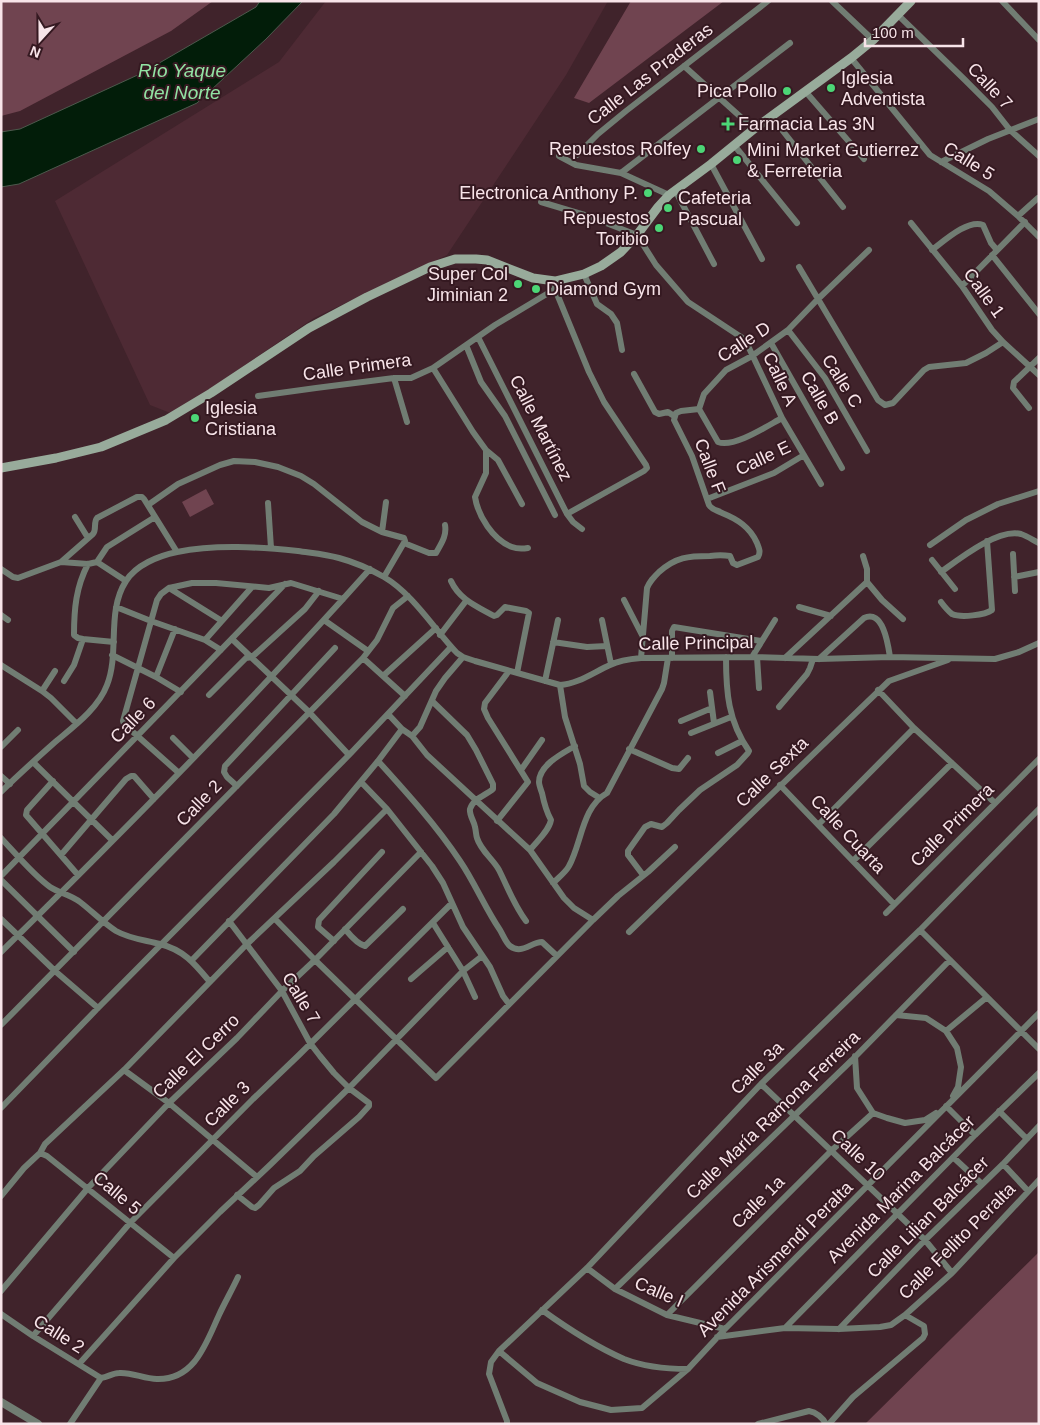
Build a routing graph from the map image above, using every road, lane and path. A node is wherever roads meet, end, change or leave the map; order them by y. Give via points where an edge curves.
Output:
1 (768, 1) edge
2 (832, 1) edge
3 (911, 1) edge
4 (1002, 1) edge
5 (898, 15) junction
6 (872, 40) junction
7 (1039, 40) edge
8 (790, 42) dead end
9 (851, 58) junction
10 (684, 66) junction
11 (805, 91) junction
12 (720, 97) junction
13 (771, 116) junction
14 (1039, 120) edge
15 (754, 129) junction
16 (1010, 130) junction
17 (734, 145) junction
18 (559, 156) dead end
19 (577, 156) dead end
20 (1039, 156) edge
21 (864, 159) dead end
22 (941, 162) junction
23 (711, 164) junction
24 (621, 173) junction
25 (672, 192) junction
26 (1038, 198) edge
27 (541, 202) dead end
28 (843, 207) dead end
29 (1018, 216) junction
30 (1025, 222) junction
31 (797, 223) dead end
32 (911, 223) dead end
33 (637, 235) junction
34 (1039, 237) edge
35 (869, 250) dead end
36 (932, 250) junction
37 (997, 250) junction
38 (992, 256) junction
39 (762, 259) dead end
40 (714, 264) dead end
41 (799, 267) dead end
42 (584, 274) junction
43 (555, 285) junction
44 (962, 286) junction
45 (817, 300) junction
46 (1039, 314) edge
47 (788, 330) junction
48 (478, 337) junction
49 (1002, 342) junction
50 (771, 343) junction
51 (466, 345) junction
52 (622, 350) dead end
53 (752, 356) junction
54 (1039, 358) edge
55 (1029, 367) junction
56 (433, 368) junction
57 (634, 374) dead end
58 (1039, 375) edge
59 (394, 378) junction
60 (258, 396) dead end
61 (1029, 408) dead end
62 (699, 409) junction
63 (674, 416) junction
64 (782, 418) junction
65 (408, 422) dead end
66 (486, 450) junction
67 (867, 451) dead end
68 (804, 455) junction
69 (1, 468) edge
70 (842, 468) dead end
71 (821, 484) dead end
72 (1039, 491) edge
73 (707, 499) junction
74 (386, 502) dead end
75 (268, 503) dead end
76 (522, 504) dead end
77 (148, 505) junction
78 (567, 514) junction
79 (555, 515) dead end
80 (75, 517) dead end
81 (155, 517) junction
82 (444, 525) dead end
83 (582, 529) dead end
84 (382, 532) junction
85 (88, 538) junction
86 (987, 541) junction
87 (404, 543) junction
88 (1039, 543) edge
89 (930, 545) dead end
90 (271, 548) junction
91 (528, 548) dead end
92 (177, 552) junction
93 (1013, 554) dead end
94 (863, 556) dead end
95 (932, 560) dead end
96 (61, 562) junction
97 (97, 562) junction
98 (88, 564) junction
99 (1, 569) edge
100 (370, 569) junction
101 (940, 572) junction
102 (1039, 572) edge
103 (384, 576) junction
104 (1014, 577) junction
105 (126, 581) junction
106 (451, 581) dead end
107 (867, 582) junction
108 (285, 584) junction
109 (252, 587) junction
110 (169, 588) junction
111 (955, 588) dead end
112 (319, 591) junction
113 (1015, 591) dead end
114 (408, 596) junction
115 (343, 599) junction
116 (624, 600) dead end
117 (466, 601) junction
118 (941, 602) dead end
119 (116, 607) junction
120 (800, 607) dead end
121 (1, 615) edge
122 (831, 616) junction
123 (903, 619) dead end
124 (8, 620) dead end
125 (324, 620) junction
126 (558, 620) dead end
127 (602, 620) dead end
128 (775, 620) dead end
129 (151, 621) junction
130 (222, 621) junction
131 (175, 628) junction
132 (436, 628) junction
133 (440, 634) junction
134 (642, 635) junction
135 (83, 639) junction
136 (232, 639) junction
137 (205, 640) junction
138 (761, 641) junction
139 (114, 642) junction
140 (553, 642) junction
141 (1039, 643) edge
142 (607, 646) junction
143 (451, 647) junction
144 (335, 648) dead end
145 (222, 650) junction
146 (368, 651) junction
147 (112, 655) junction
148 (252, 657) junction
149 (463, 657) junction
150 (726, 657) junction
151 (755, 657) junction
152 (890, 657) junction
153 (363, 658) junction
154 (640, 658) junction
155 (670, 658) junction
156 (785, 658) junction
157 (816, 659) junction
158 (952, 659) junction
159 (611, 664) junction
160 (1, 665) edge
161 (138, 668) junction
162 (55, 671) dead end
163 (510, 671) junction
164 (517, 674) junction
165 (383, 676) junction
166 (156, 677) junction
167 (270, 677) junction
168 (64, 681) dead end
169 (545, 681) junction
170 (560, 685) junction
171 (759, 688) dead end
172 (878, 690) junction
173 (42, 691) junction
174 (181, 692) junction
175 (710, 692) dead end
176 (209, 695) dead end
177 (290, 695) junction
178 (405, 696) junction
179 (432, 701) junction
180 (779, 707) dead end
181 (712, 708) junction
182 (309, 712) junction
183 (388, 714) junction
184 (731, 717) junction
185 (681, 721) dead end
186 (76, 723) junction
187 (714, 723) junction
188 (914, 728) junction
189 (402, 729) junction
190 (18, 730) dead end
191 (691, 733) dead end
192 (138, 736) junction
193 (412, 736) junction
194 (173, 738) dead end
195 (542, 740) dead end
196 (742, 741) junction
197 (575, 746) junction
198 (1, 747) edge
199 (629, 749) junction
200 (718, 753) dead end
201 (349, 755) junction
202 (193, 758) junction
203 (688, 758) dead end
204 (1039, 759) edge
205 (378, 761) junction
206 (33, 762) junction
207 (952, 763) junction
208 (521, 770) junction
209 (179, 773) junction
210 (1, 776) edge
211 (53, 781) junction
212 (539, 781) junction
213 (361, 782) junction
214 (528, 782) junction
215 (10, 784) junction
216 (780, 785) junction
217 (237, 786) junction
218 (1, 792) edge
219 (598, 798) junction
220 (154, 799) junction
221 (476, 801) junction
222 (74, 802) junction
223 (994, 803) junction
224 (387, 809) junction
225 (1039, 809) edge
226 (92, 820) junction
227 (497, 821) junction
228 (819, 824) junction
229 (42, 834) junction
230 (1, 838) edge
231 (112, 840) junction
232 (675, 847) dead end
233 (530, 850) junction
234 (382, 852) dead end
235 (421, 852) junction
236 (61, 855) junction
237 (20, 857) junction
238 (853, 861) junction
239 (78, 875) junction
240 (643, 875) junction
241 (1, 876) edge
242 (1, 880) edge
243 (553, 883) junction
244 (61, 893) junction
245 (452, 903) junction
246 (894, 904) junction
247 (403, 909) dead end
248 (886, 913) dead end
249 (37, 916) junction
250 (1, 919) edge
251 (275, 919) junction
252 (593, 920) junction
253 (104, 921) junction
254 (229, 921) junction
255 (526, 921) dead end
256 (433, 922) junction
257 (345, 929) junction
258 (920, 930) junction
259 (629, 932) dead end
260 (18, 935) junction
261 (334, 940) junction
262 (161, 944) junction
263 (247, 944) junction
264 (448, 947) junction
265 (1, 952) edge
266 (74, 952) junction
267 (556, 955) junction
268 (482, 956) junction
269 (192, 960) junction
270 (315, 960) junction
271 (950, 960) junction
272 (463, 970) junction
273 (56, 971) junction
274 (411, 979) dead end
275 (210, 982) junction
276 (282, 991) junction
277 (475, 997) dead end
278 (987, 997) junction
279 (356, 998) junction
280 (509, 1004) junction
281 (98, 1008) junction
282 (1039, 1013) edge
283 (896, 1015) junction
284 (1, 1025) edge
285 (1021, 1031) junction
286 (946, 1032) junction
287 (395, 1039) junction
288 (310, 1043) junction
289 (1039, 1049) edge
290 (855, 1056) junction
291 (124, 1070) junction
292 (1039, 1072) edge
293 (761, 1084) junction
294 (349, 1088) junction
295 (169, 1103) junction
296 (946, 1106) junction
297 (1, 1108) edge
298 (1000, 1111) junction
299 (873, 1113) junction
300 (795, 1115) junction
301 (1039, 1126) edge
302 (976, 1135) junction
303 (212, 1139) junction
304 (1027, 1139) junction
305 (831, 1151) junction
306 (40, 1153) junction
307 (954, 1158) junction
308 (1003, 1164) junction
309 (257, 1177) junction
310 (1039, 1180) edge
311 (982, 1184) junction
312 (868, 1185) junction
313 (88, 1188) junction
314 (1028, 1191) junction
315 (237, 1195) junction
316 (1, 1196) edge
317 (898, 1214) junction
318 (130, 1223) junction
319 (925, 1240) junction
320 (174, 1258) junction
321 (587, 1268) junction
322 (952, 1273) junction
323 (238, 1277) dead end
324 (615, 1289) junction
325 (1, 1291) edge
326 (542, 1310) junction
327 (1, 1314) edge
328 (667, 1315) junction
329 (905, 1315) junction
330 (785, 1328) junction
331 (838, 1328) junction
332 (725, 1329) junction
333 (33, 1336) junction
334 (717, 1338) junction
335 (499, 1351) junction
336 (79, 1364) junction
337 (688, 1369) junction
338 (101, 1378) junction
339 (1, 1402) edge
340 (762, 1423) edge
341 (38, 1424) edge
342 (70, 1424) edge
343 (507, 1424) edge
344 (828, 1424) edge

1 - 10 street, Calle Las Praderas
2 - 6 street
3 - 5 main road
4 - 7 street
5 - 6 main road
5 - 16 street, Calle 7 via 965,80
6 - 9 main road
8 - 12 street
9 - 11 main road
9 - 22 street, Calle 5 via 930,155
10 - 12 street
10 - 19 street, Calle Las Praderas via 598,134
11 - 13 main road
11 - 21 street
12 - 15 street
12 - 24 street
13 - 15 main road
13 - 28 street
14 - 16 street
15 - 17 main road
16 - 20 street, Calle 7
16 - 22 street
17 - 23 main road
17 - 31 street
18 - 24 street via 576,165
22 - 29 street, Calle 5 via 989,191
23 - 25 main road
23 - 39 street
24 - 25 street
25 - 33 main road
25 - 40 street
26 - 29 street
27 - 33 street
29 - 30 street, Calle 5
30 - 34 street, Calle 5
30 - 37 street
32 - 36 street, Calle 1
33 - 42 main road via 621,252
33 - 53 street, Calle A via 656,265 682,296 744,340
35 - 45 street, Calle D
36 - 37 street via 959,230 977,223 983,225
36 - 44 street, Calle 1
37 - 38 street
38 - 44 street
38 - 46 street
41 - 45 street
42 - 43 main road
42 - 52 street via 597,304 617,323
43 - 48 street, Calle Primera
43 - 69 main road via 476,258 455,259 430,267 309,328 166,420 101,447
43 - 78 street via 604,402 647,468
44 - 49 street, Calle 1
45 - 47 street, Calle D
45 - 49 street via 878,400 885,406 893,403 929,367 966,363
47 - 50 street, Calle D
47 - 67 street, Calle C via 825,378
48 - 51 street, Calle Primera
48 - 78 street, Calle Martínez
49 - 55 street, Calle 1
50 - 53 street, Calle D
50 - 70 street, Calle B
51 - 56 street, Calle Primera
51 - 79 street via 481,382 505,416
53 - 62 street, Calle D via 726,370 716,380 704,394
53 - 64 street, Calle A
54 - 55 street
55 - 58 street, Calle 1
55 - 61 street via 1013,388
56 - 59 street, Calle Primera via 411,378
56 - 66 street
57 - 63 street via 657,414 668,412
59 - 60 street, Calle Primera
59 - 65 street
62 - 63 street via 681,411
62 - 64 street via 718,442 723,444 746,438
63 - 73 street, Calle F
64 - 68 street, Calle A
66 - 76 street via 498,460
66 - 91 street via 486,473 475,497 483,519 505,544 512,548
68 - 71 street, Calle A
68 - 73 street, Calle E via 774,473
72 - 89 street via 998,504 966,520
73 - 134 street, Calle F via 710,508 745,526 760,553 758,557 737,565 728,555 694,556 673,561 650,580
74 - 84 street
75 - 90 street
77 - 81 street
77 - 84 street via 178,484 206,471 234,461 249,462 278,467 301,476 362,522
77 - 85 street via 138,497 97,518 95,532
78 - 83 street, Calle Martínez
80 - 85 street
81 - 92 street
81 - 97 street via 107,547
82 - 87 street via 445,533 436,553 429,554
84 - 87 street via 402,537
85 - 96 street
86 - 88 street via 1021,534
86 - 101 street
86 - 118 street via 992,610 958,616
87 - 103 street
90 - 92 street
90 - 100 street via 339,558
92 - 105 street via 146,563
93 - 104 street
94 - 107 street
95 - 101 street
96 - 98 street
96 - 99 street via 18,578
97 - 98 street
97 - 105 street
98 - 135 street via 82,573 75,600 74,635
100 - 103 street
100 - 115 street
101 - 111 street
102 - 104 street
103 - 114 street
104 - 113 street
105 - 119 street
106 - 117 street
107 - 122 street
107 - 123 street
108 - 109 street via 269,588
108 - 112 street
108 - 136 street, Calle 6
109 - 110 street via 192,583
109 - 130 street
110 - 129 street via 157,600
110 - 130 street
112 - 115 street
112 - 148 street via 305,609
114 - 132 street
114 - 146 street, Calle 2 via 393,608
115 - 125 street
116 - 134 street
117 - 133 street
117 - 164 street via 494,616 505,607 529,613
119 - 129 street
119 - 139 street
120 - 122 street
121 - 124 street
122 - 156 street
125 - 146 street
125 - 167 street
126 - 140 street
127 - 142 street
128 - 138 street
129 - 131 street
129 - 161 street
130 - 137 street
131 - 137 street
131 - 166 street
132 - 133 street
132 - 165 street
133 - 143 street
134 - 154 street
135 - 139 street
135 - 168 street via 74,665
136 - 145 street, Calle 6
136 - 148 street
137 - 145 street
138 - 151 street
138 - 155 street via 674,627
139 - 147 street
140 - 142 street
140 - 169 street
141 - 158 street, Calle Principal via 995,659
142 - 159 street
143 - 149 street
143 - 178 street
144 - 177 street
145 - 174 street, Calle 6
146 - 153 street, Calle 2
147 - 161 street
147 - 186 street via 109,677 99,700
148 - 167 street
148 - 176 street via 246,658
149 - 163 street
149 - 179 street via 445,678
150 - 151 street, Calle Principal
150 - 155 street, Calle Principal
150 - 184 street
151 - 156 street, Calle Principal
151 - 171 street
152 - 157 street, Calle Principal
152 - 157 street via 879,622 868,616
152 - 158 street, Calle Principal
153 - 165 street
153 - 182 street, Calle 2
154 - 155 street, Calle Principal
154 - 159 street, Calle Principal
155 - 199 street via 662,689
156 - 157 street, Calle Principal
157 - 180 street
158 - 172 street, Calle Sexta via 889,681
159 - 170 street, Calle Principal via 574,683
160 - 173 street
161 - 166 street
161 - 192 street via 123,720
162 - 173 street
163 - 164 street
163 - 208 street via 485,703 484,709
164 - 169 street
165 - 178 street
166 - 174 street
167 - 177 street
167 - 202 street
169 - 170 street
170 - 197 street via 565,717
172 - 188 street
172 - 216 street, Calle Sexta
173 - 186 street
174 - 192 street, Calle 6
175 - 181 street
177 - 182 street
177 - 217 street via 225,766 227,777
178 - 183 street
179 - 193 street
179 - 221 street via 467,735 493,784 493,789
181 - 185 street
181 - 187 street
182 - 201 street
182 - 217 street, Calle 2
183 - 189 street
183 - 201 street
184 - 187 street
184 - 196 street
186 - 206 street
187 - 191 street
188 - 207 street
188 - 228 street
189 - 193 street
189 - 205 street
190 - 198 street
192 - 209 street
192 - 222 street, Calle 6
193 - 221 street via 427,755
194 - 202 street
195 - 208 street
196 - 200 street
196 - 240 street via 749,752 737,765 700,790 662,827 651,824 645,827 628,852
197 - 212 street via 547,765
197 - 219 street via 584,786
199 - 203 street via 672,768 679,769
199 - 219 street via 607,793
201 - 262 street
202 - 209 street
204 - 223 street, Calle Primera
205 - 213 street
205 - 267 street via 461,861 510,946 522,949 542,942
206 - 211 street
206 - 215 street
207 - 223 street
207 - 238 street
208 - 214 street
209 - 220 street
210 - 215 street
211 - 222 street
211 - 229 street via 26,812
212 - 214 street
212 - 233 street via 551,820
213 - 224 street
213 - 254 street
214 - 227 street
215 - 218 street
216 - 228 street, Calle Cuarta
216 - 259 street, Calle Sexta
217 - 253 street, Calle 2
219 - 243 street via 590,809 569,866
220 - 226 street via 131,776
220 - 231 street
221 - 227 street
221 - 255 street via 470,813 478,839 498,868
222 - 226 street
222 - 229 street, Calle 6
223 - 246 street, Calle Primera
224 - 235 street
224 - 251 street
225 - 258 street, Calle 3a
226 - 231 street
226 - 236 street
227 - 233 street
228 - 238 street, Calle Cuarta
229 - 236 street
229 - 237 street, Calle 6
230 - 237 street
231 - 239 street
232 - 240 street
233 - 243 street
234 - 261 street via 319,920 318,927
235 - 245 street via 443,883
235 - 257 street, Calle El Cerro
236 - 239 street
237 - 241 street, Calle 6
237 - 244 street via 49,886
238 - 246 street, Calle Cuarta
239 - 244 street
240 - 252 street
242 - 249 street
243 - 252 street via 574,908
244 - 249 street
244 - 253 street via 72,896
245 - 256 street, Calle 3
245 - 268 street
246 - 248 street, Calle Primera
247 - 257 street via 364,946
249 - 260 street
249 - 266 street
250 - 260 street
251 - 263 street
251 - 270 street
252 - 267 street
253 - 262 street via 127,936
253 - 266 street, Calle 2
254 - 263 street, Calle 7
254 - 269 street
256 - 264 street
256 - 279 street, Calle 3
257 - 261 street, Calle El Cerro
258 - 271 street
258 - 293 street, Calle 3a
260 - 265 street
260 - 273 street
261 - 270 street, Calle El Cerro
262 - 269 street
262 - 281 street
263 - 275 street
263 - 276 street, Calle 7
264 - 272 street
264 - 274 street
266 - 273 street, Calle 2
267 - 280 street
268 - 272 street
268 - 280 street
269 - 275 street
270 - 276 street, Calle El Cerro
270 - 279 street
271 - 278 street
271 - 283 street, Calle María Ramona Ferreira
272 - 277 street
272 - 287 street
273 - 281 street
273 - 284 street, Calle 2
275 - 291 street
276 - 288 street, Calle 7
276 - 295 street, Calle El Cerro
278 - 285 street
278 - 286 street
279 - 287 street
279 - 288 street, Calle 3
280 - 287 street via 436,1078
281 - 297 street
282 - 285 street, Avenida Arismendi Peralta
283 - 286 street via 926,1018
283 - 290 street, Calle María Ramona Ferreira
285 - 289 street
285 - 296 street, Avenida Arismendi Peralta
286 - 296 street via 957,1048 961,1067 958,1087
287 - 294 street
288 - 294 street, Calle 7
288 - 303 street, Calle 3
290 - 299 street via 857,1088
290 - 300 street, Calle María Ramona Ferreira
291 - 295 street
291 - 306 street via 45,1144
292 - 298 street, Avenida Marina Balcácer
293 - 300 street, Calle 10
293 - 321 street, Calle 3a
294 - 309 street
294 - 315 street, Calle 7 via 369,1103 359,1117 300,1170 274,1188 256,1208
295 - 303 street
295 - 313 street, Calle El Cerro
296 - 299 street via 925,1120 906,1122
296 - 302 street
296 - 312 street, Avenida Arismendi Peralta
298 - 302 street, Avenida Marina Balcácer
298 - 304 street
299 - 305 street, Calle 1a
300 - 305 street, Calle 10
300 - 324 street, Calle María Ramona Ferreira
301 - 304 street, Calle Lilian Balcácer
302 - 307 street, Avenida Marina Balcácer
303 - 309 street
303 - 318 street, Calle 3
304 - 308 street, Calle Lilian Balcácer
305 - 312 street, Calle 10
305 - 328 street, Calle 1a
306 - 313 street, Calle 5
306 - 316 street
307 - 311 street
307 - 317 street, Avenida Marina Balcácer
308 - 311 street, Calle Lilian Balcácer
308 - 314 street
309 - 315 street
310 - 314 street, Calle Fellito Peralta
311 - 319 street, Calle Lilian Balcácer
312 - 317 street, Calle 10
312 - 332 street, Avenida Arismendi Peralta
313 - 318 street, Calle 5
313 - 325 street, Calle El Cerro
314 - 322 street, Calle Fellito Peralta
315 - 320 street
317 - 319 street, Calle 10
317 - 330 street, Avenida Marina Balcácer
318 - 320 street, Calle 5
318 - 333 street, Calle 3
319 - 322 street, Calle 10
319 - 331 street, Calle Lilian Balcácer
320 - 336 street
321 - 324 street, Calle I
321 - 326 street, Calle 3a
322 - 329 street, Calle Fellito Peralta
323 - 338 street via 207,1346 181,1374 157,1380 121,1372
324 - 328 street, Calle I
326 - 335 street, Calle 3a
326 - 337 street via 568,1329 625,1359 671,1369
327 - 333 street, Calle 2
328 - 332 street, Calle I
329 - 331 street, Calle Fellito Peralta via 886,1327
329 - 344 street via 924,1326 923,1338 853,1397
330 - 331 street, Calle Fellito Peralta
330 - 334 street, Calle Fellito Peralta
332 - 334 street, Avenida Arismendi Peralta
333 - 336 street, Calle 2
334 - 337 street, Avenida Arismendi Peralta
335 - 337 street, Avenida Arismendi Peralta via 537,1383 580,1402 611,1410 642,1408
335 - 343 street via 491,1362 489,1374
336 - 338 street, Calle 2
338 - 342 street
339 - 341 street
340 - 344 street via 809,1411

